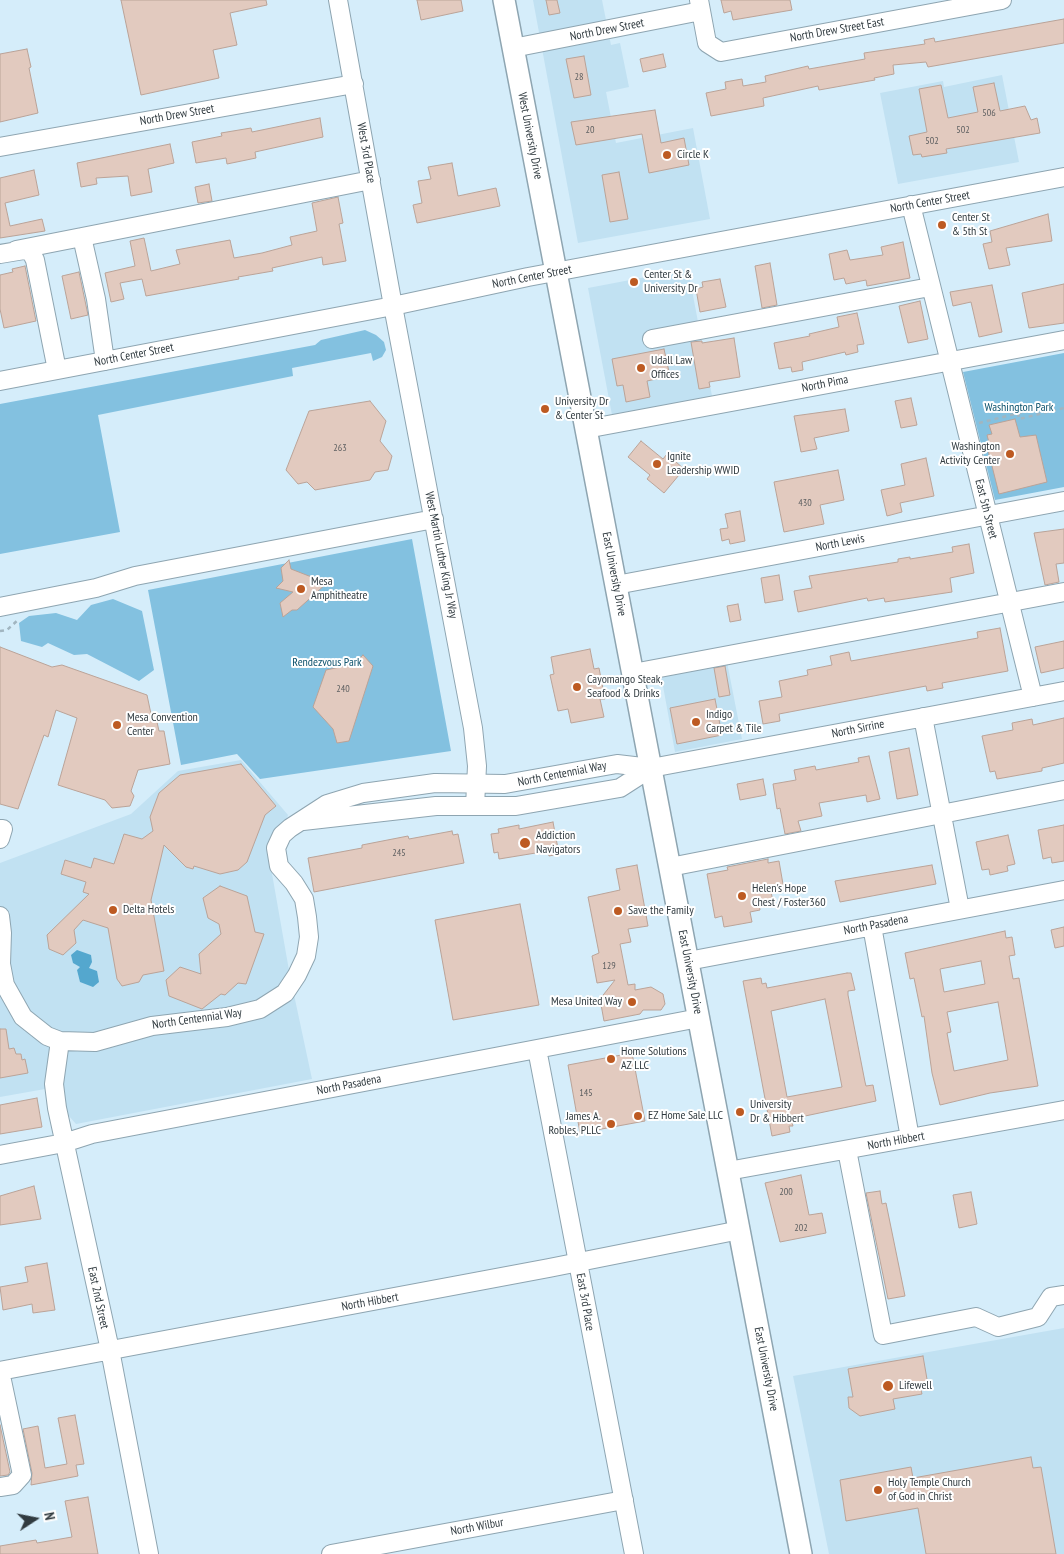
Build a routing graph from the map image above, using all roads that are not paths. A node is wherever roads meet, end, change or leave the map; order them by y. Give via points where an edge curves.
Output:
1 (338, 0) edge
2 (504, 0) edge
3 (1002, 0) edge
4 (700, 6) edge
5 (513, 48) junction
6 (354, 84) junction
7 (0, 147) edge
8 (1064, 177) edge
9 (371, 180) junction
10 (910, 205) junction
11 (82, 237) junction
12 (8, 252) edge
13 (555, 272) junction
14 (930, 287) junction
15 (393, 306) junction
16 (652, 339) dead end
17 (1064, 340) edge
18 (105, 361) junction
19 (949, 361) junction
20 (57, 370) junction
21 (0, 381) edge
22 (586, 429) junction
23 (1064, 501) edge
24 (988, 515) junction
25 (434, 519) junction
26 (616, 584) junction
27 (1064, 592) edge
28 (1010, 602) junction
29 (0, 607) edge
30 (633, 673) junction
31 (1064, 691) edge
32 (1033, 697) junction
33 (923, 717) junction
34 (652, 768) junction
35 (476, 785) junction
36 (1064, 790) edge
37 (475, 806) junction
38 (942, 814) junction
39 (300, 821) junction
40 (0, 829) edge
41 (0, 839) edge
42 (670, 867) junction
43 (1064, 890) edge
44 (960, 910) junction
45 (0, 916) edge
46 (872, 926) junction
47 (688, 961) junction
48 (699, 1018) junction
49 (60, 1042) junction
50 (537, 1049) junction
51 (1064, 1110) edge
52 (910, 1138) junction
53 (64, 1143) junction
54 (847, 1150) junction
55 (0, 1155) edge
56 (728, 1171) junction
57 (740, 1230) junction
58 (578, 1262) junction
59 (1064, 1295) edge
60 (110, 1350) junction
61 (0, 1371) edge
62 (0, 1487) edge
63 (624, 1500) junction
64 (149, 1554) edge
65 (331, 1554) edge
66 (634, 1554) edge
67 (801, 1554) edge

1 - 6 street, West 3rd Place
2 - 5 main road, West University Drive
3 - 4 street, North Drew Street East via 720,52 707,43
4 - 5 street, North Drew Street
5 - 13 main road, West University Drive
6 - 7 street, North Drew Street
6 - 9 street, West 3rd Place
8 - 10 street, North Center Street
9 - 11 street
9 - 15 street, West 3rd Place
10 - 13 street, North Center Street
10 - 14 street, East 5th Street
11 - 12 street
11 - 18 street
12 - 20 street via 32,252 36,260
13 - 15 street, North Center Street
13 - 22 main road, East University Drive
14 - 16 street
14 - 19 street, East 5th Street
15 - 18 street, North Center Street
15 - 25 street, West Martin Luther King Jr Way
17 - 19 street, North Pima
18 - 20 street, North Center Street
19 - 22 street, North Pima
19 - 24 street, East 5th Street
20 - 21 street, North Center Street
22 - 26 main road, East University Drive
23 - 24 street, North Lewis
24 - 26 street, North Lewis
24 - 28 street, East 5th Street
25 - 29 street via 138,575 96,588
25 - 35 street, West Martin Luther King Jr Way via 473,728
26 - 30 main road, East University Drive
27 - 28 street
28 - 30 street
28 - 32 street, East 5th Street
30 - 34 main road, East University Drive
31 - 32 street, North Sirrine
32 - 33 street, North Sirrine
33 - 34 street, North Sirrine
33 - 38 street
34 - 35 street, North Centennial Way via 617,764 522,783
34 - 37 street, North Centennial Way via 620,788 516,806
34 - 42 main road, East University Drive
35 - 37 street, West Martin Luther King Jr Way
35 - 39 street, North Centennial Way via 436,783 363,793 327,804
36 - 38 street
37 - 39 street, North Centennial Way via 436,806
38 - 42 street
38 - 44 street
39 - 49 street, North Centennial Way via 282,835 276,848 279,866 304,899 309,937 306,956 285,993 260,1009 227,1017 152,1026 95,1042
40 - 41 street via 3,830
42 - 47 main road, East University Drive
43 - 44 street, North Pasadena
44 - 46 street, North Pasadena
45 - 49 street, North Centennial Way via 5,986 23,1017
46 - 47 street, North Pasadena
46 - 52 street
47 - 48 main road, East University Drive
48 - 50 street, North Pasadena
48 - 56 main road, East University Drive
49 - 53 street, East 2nd Street via 54,1084
50 - 53 street, North Pasadena via 92,1134
50 - 58 street, East 3rd Place
51 - 52 street, North Hibbert
52 - 54 street, North Hibbert
53 - 55 street, North Pasadena
53 - 60 street, East 2nd Street
54 - 56 street, North Hibbert
54 - 59 street via 883,1335 976,1317 998,1327 1038,1317 1051,1297
56 - 57 main road, East University Drive
57 - 58 street, North Hibbert
57 - 67 main road, East University Drive
58 - 60 street, North Hibbert
58 - 63 street, East 3rd Place
60 - 61 street, North Hibbert
60 - 64 street, East 2nd Street
61 - 62 street via 22,1475 14,1485
63 - 65 street, North Wilbur
63 - 66 street, East 3rd Place

